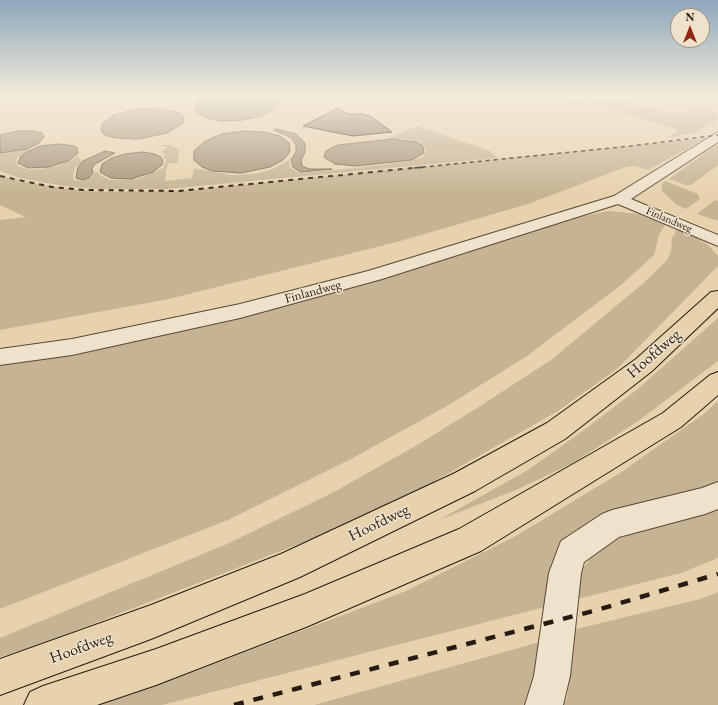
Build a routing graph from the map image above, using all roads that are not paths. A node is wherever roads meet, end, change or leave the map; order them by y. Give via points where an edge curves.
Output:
1 (718, 136) edge
2 (626, 195) junction
3 (718, 226) edge
4 (718, 241) edge
5 (718, 297) edge
6 (0, 357) edge
7 (718, 381) edge
8 (718, 495) edge
9 (0, 677) edge
10 (43, 705) edge
11 (544, 705) edge

1 - 2 street, Finlandweg
2 - 3 street, Finlandweg
2 - 4 street, Finlandweg
2 - 6 street, Finlandweg via 375,275 240,311 72,346
5 - 9 main road, Hoofdweg via 644,365 556,431 465,482 289,566 151,622
7 - 10 main road via 672,420 470,540 306,610 156,667
8 - 11 street via 705,501 612,524 572,552 565,573 552,676

